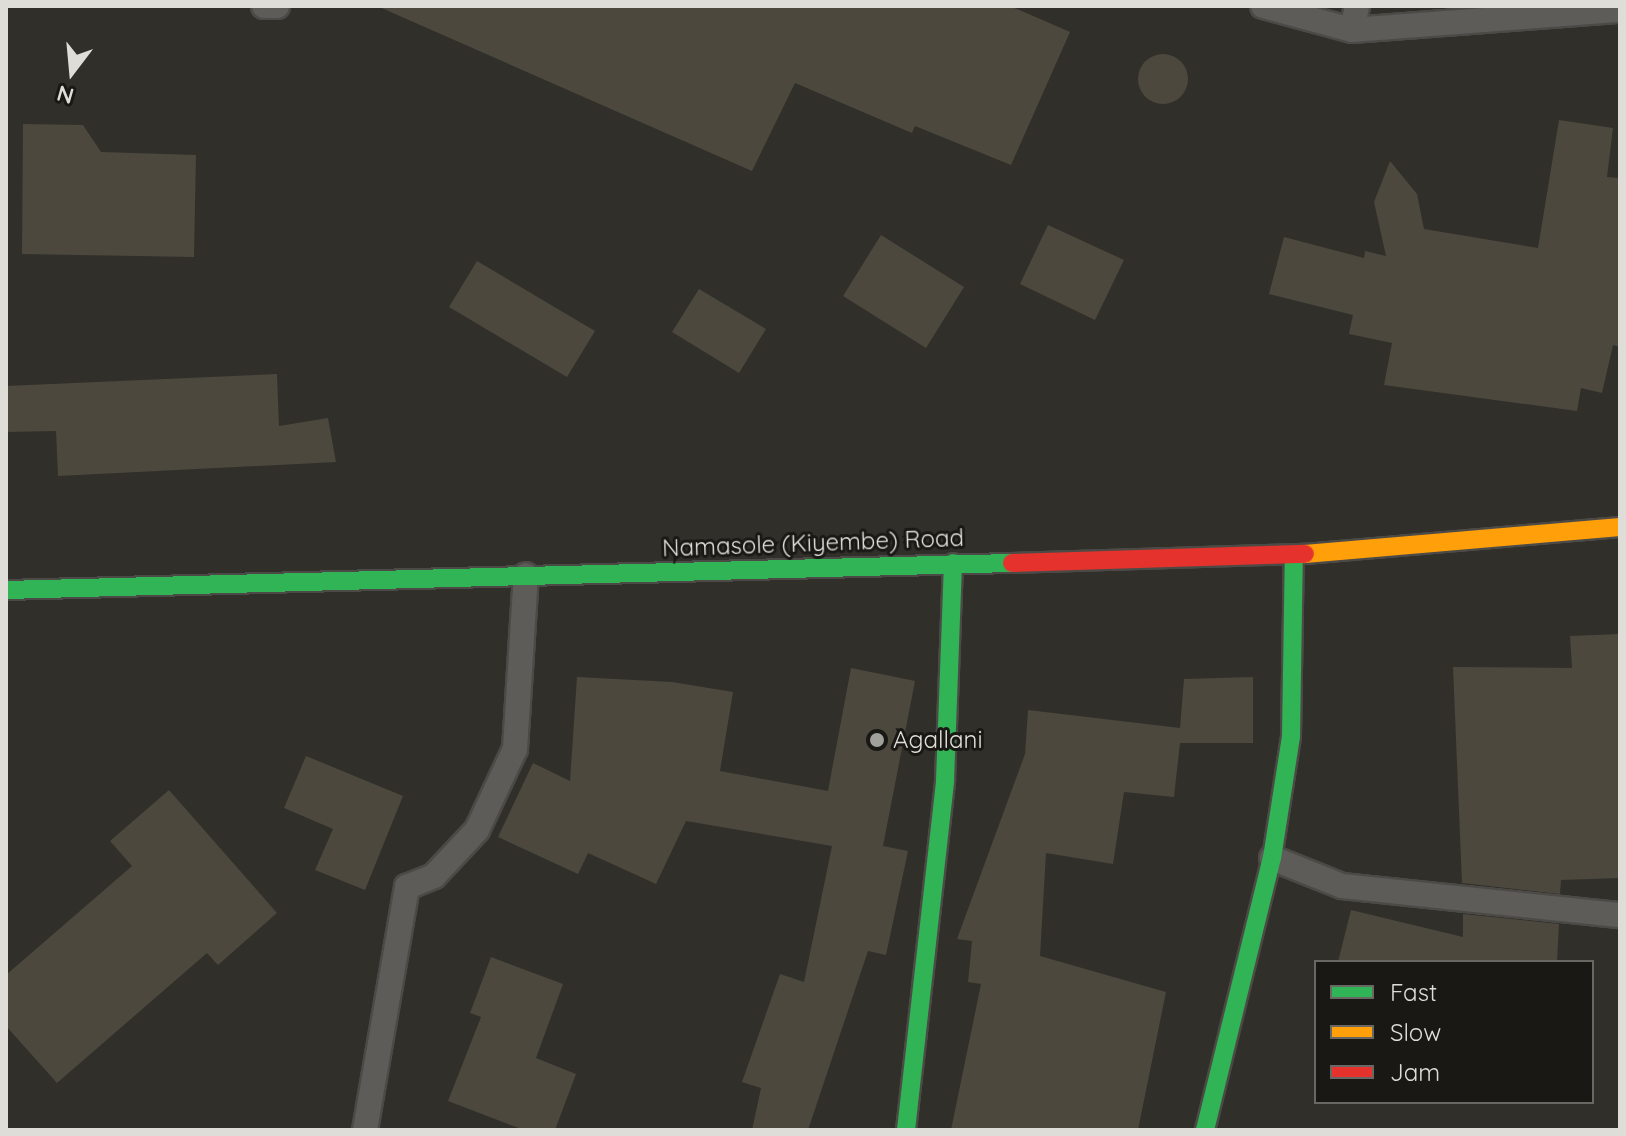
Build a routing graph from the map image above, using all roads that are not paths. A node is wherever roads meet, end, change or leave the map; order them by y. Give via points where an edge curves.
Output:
1 (264, 6) edge
2 (277, 6) edge
3 (1263, 6) edge
4 (1620, 10) edge
5 (1355, 18) edge
6 (1620, 527) edge
7 (1294, 555) junction
8 (953, 563) junction
9 (526, 575) junction
10 (6, 590) edge
11 (1272, 858) junction
12 (1620, 915) edge
13 (365, 1130) edge
14 (906, 1130) edge
15 (1205, 1130) edge

1 - 2 lane
3 - 5 lane
4 - 5 lane
6 - 7 main road, Namasole (Kiyembe) Road
7 - 8 main road, Namasole (Kiyembe) Road
7 - 11 main road via 1291,736
8 - 9 main road, Namasole (Kiyembe) Road
8 - 14 main road via 945,781
9 - 10 main road, Namasole (Kiyembe) Road
9 - 13 lane via 515,749 477,830 434,876 407,887
11 - 12 lane via 1342,886
11 - 15 main road

